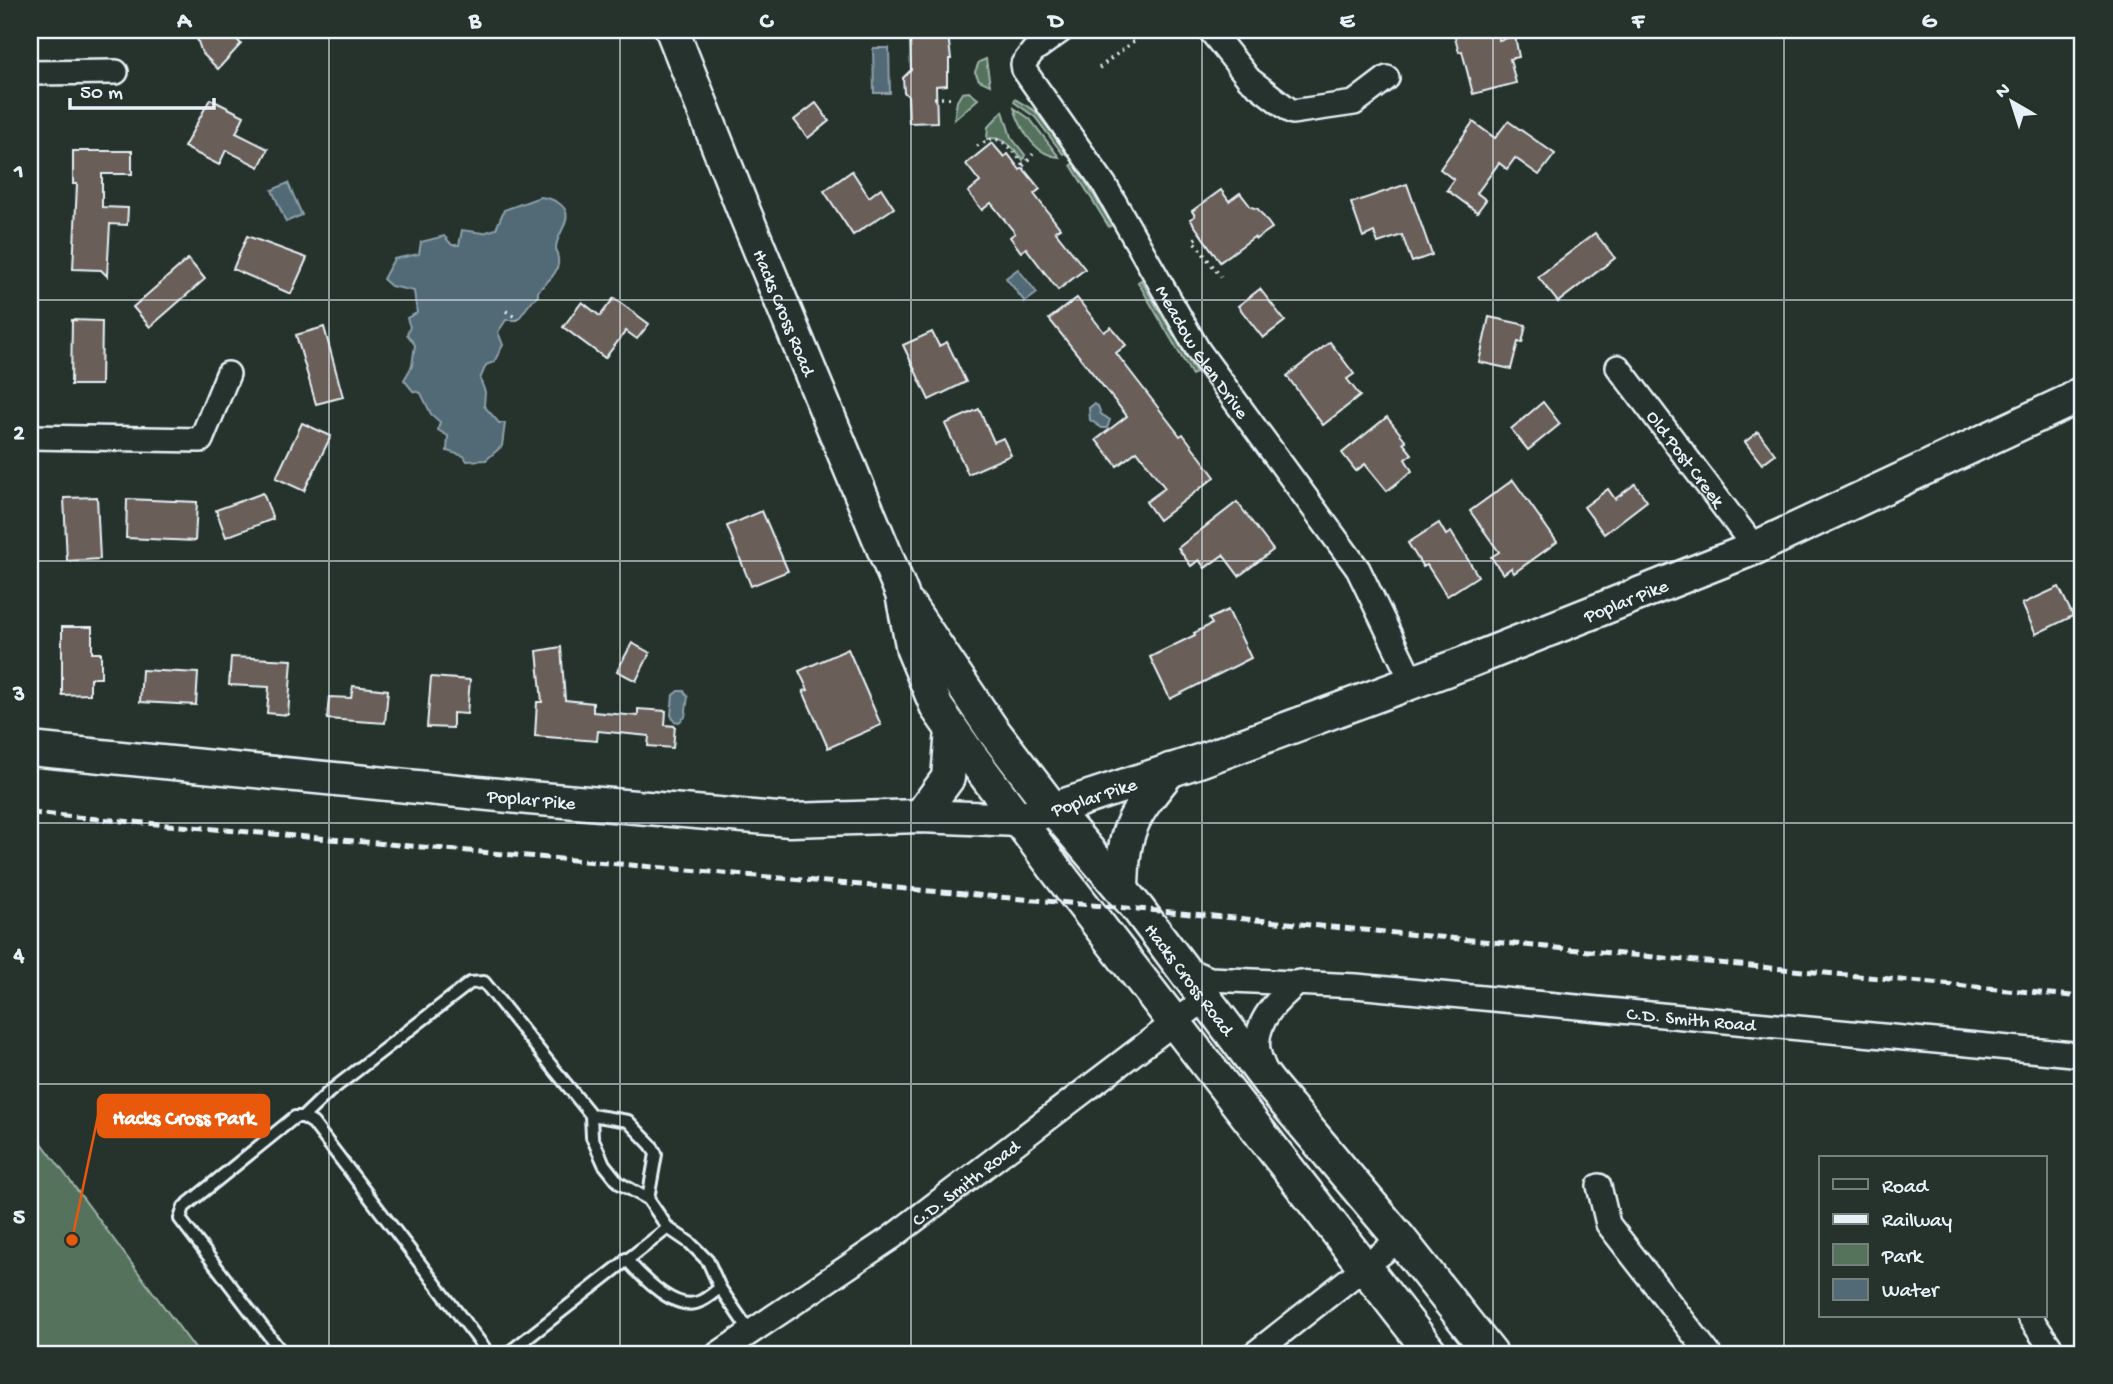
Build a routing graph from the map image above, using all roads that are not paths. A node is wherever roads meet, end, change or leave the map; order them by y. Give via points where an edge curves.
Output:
1 (672, 30) edge
2 (1062, 30) edge
3 (1210, 30) edge
4 (116, 72) dead end
5 (30, 73) edge
6 (1387, 78) dead end
7 (1618, 367) dead end
8 (228, 374) dead end
9 (2079, 403) edge
10 (30, 437) edge
11 (1755, 548) junction
12 (902, 594) junction
13 (1412, 681) junction
14 (952, 730) junction
15 (30, 749) edge
16 (1170, 770) junction
17 (1053, 809) junction
18 (920, 816) junction
19 (1019, 820) junction
20 (1122, 891) junction
21 (1181, 968) junction
22 (1298, 982) junction
23 (1205, 999) junction
24 (1174, 1023) junction
25 (2083, 1055) edge
26 (1269, 1083) junction
27 (591, 1115) junction
28 (303, 1117) junction
29 (1599, 1186) dead end
30 (648, 1199) junction
31 (668, 1228) junction
32 (1400, 1240) junction
33 (626, 1259) junction
34 (1364, 1269) junction
35 (720, 1288) junction
36 (2030, 1318) edge
37 (750, 1332) junction
38 (283, 1354) edge
39 (489, 1354) edge
40 (507, 1354) edge
41 (718, 1354) edge
42 (1254, 1354) edge
43 (1432, 1354) edge
44 (1491, 1354) edge
45 (1709, 1354) edge
46 (2055, 1354) edge

1 - 12 main road, Hacks Cross Road
2 - 13 street, Meadow Glen Drive via 1027,57 1024,70 1104,184 1198,350 1358,569
3 - 6 street via 1249,79 1292,112 1354,103
4 - 5 street
7 - 11 street, Old Post Creek
8 - 10 street via 201,440
9 - 11 main road, Poplar Pike
11 - 13 main road, Poplar Pike
12 - 14 main road, Hacks Cross Road via 913,650 937,708
12 - 17 main road, Hacks Cross Road via 992,729
13 - 16 main road, Poplar Pike
14 - 18 main road via 948,778
14 - 19 main road, Hacks Cross Road
15 - 18 main road, Poplar Pike via 790,820
16 - 17 main road, Poplar Pike
16 - 20 main road via 1139,808 1128,830
17 - 19 main road, Poplar Pike
17 - 20 main road, Hacks Cross Road
18 - 19 main road, Poplar Pike
19 - 24 main road, Hacks Cross Road
20 - 21 main road, Hacks Cross Road
21 - 22 street, C.D. Smith Road via 1210,979
21 - 23 main road, Hacks Cross Road
22 - 25 street, C.D. Smith Road
22 - 26 street via 1267,1013 1261,1030 1258,1049
23 - 24 street, C.D. Smith Road
23 - 26 main road, Hacks Cross Road
24 - 34 main road, Hacks Cross Road
24 - 37 street, C.D. Smith Road via 891,1238
26 - 32 main road, Hacks Cross Road
27 - 28 lane via 484,982 470,983
27 - 30 lane via 592,1137 604,1164 619,1183
27 - 30 lane via 628,1121 651,1145 656,1154
28 - 38 lane via 295,1117 184,1207 180,1219
28 - 39 lane via 313,1123
29 - 45 street via 1608,1224
30 - 31 lane
31 - 33 lane
31 - 35 lane via 708,1261
32 - 34 street
32 - 44 main road, Hacks Cross Road
33 - 35 lane via 646,1281 676,1302 699,1303
33 - 40 lane
34 - 42 street
34 - 43 main road, Hacks Cross Road
35 - 37 lane
36 - 46 street
37 - 41 street, C.D. Smith Road

